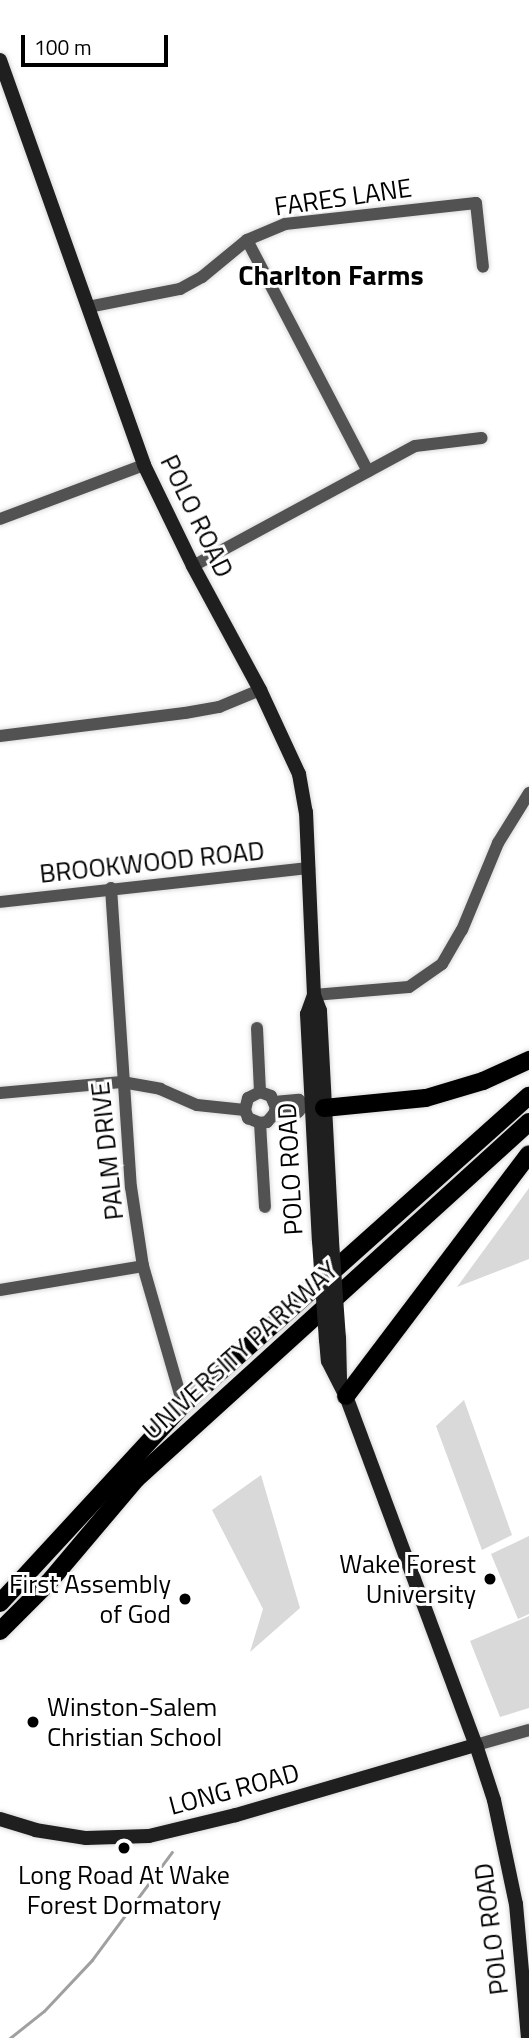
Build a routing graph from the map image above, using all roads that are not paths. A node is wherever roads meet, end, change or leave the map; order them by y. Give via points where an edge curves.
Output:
1 (0, 60) edge
2 (247, 240) junction
3 (483, 267) dead end
4 (88, 307) junction
5 (482, 438) dead end
6 (144, 465) junction
7 (368, 471) junction
8 (0, 519) edge
9 (193, 566) junction
10 (260, 690) junction
11 (0, 736) edge
12 (529, 793) edge
13 (309, 868) junction
14 (111, 888) junction
15 (0, 902) edge
16 (314, 995) junction
17 (257, 1028) dead end
18 (529, 1060) edge
19 (122, 1082) junction
20 (260, 1092) junction
21 (0, 1093) edge
22 (529, 1096) edge
23 (313, 1106) junction
24 (274, 1108) junction
25 (245, 1110) junction
26 (529, 1122) edge
27 (260, 1123) junction
28 (529, 1154) edge
29 (265, 1207) dead end
30 (325, 1241) junction
31 (143, 1266) junction
32 (0, 1290) edge
33 (343, 1388) junction
34 (183, 1405) junction
35 (0, 1603) edge
36 (0, 1631) edge
37 (529, 1730) edge
38 (476, 1745) junction
39 (0, 1819) edge
40 (528, 2038) edge

1 - 4 main road, POLO ROAD
2 - 3 street, FARES LANE via 285,224 476,203
2 - 4 street, FARES LANE via 180,289
2 - 7 street
4 - 6 main road, POLO ROAD
5 - 7 street via 415,446
6 - 8 street
6 - 9 main road, POLO ROAD
7 - 9 street
9 - 10 main road, POLO ROAD
10 - 11 street via 219,707
10 - 13 main road, POLO ROAD via 299,774
12 - 16 street via 498,843 462,930 442,964 409,987
13 - 14 street, BROOKWOOD ROAD
13 - 16 main road, POLO ROAD
14 - 15 street, BROOKWOOD ROAD
14 - 19 street, PALM DRIVE
16 - 23 main road, POLO ROAD via 320,1011
17 - 20 street
18 - 23 main road via 482,1082 426,1098
19 - 21 street
19 - 25 street via 160,1089 197,1105
19 - 31 street, PALM DRIVE
20 - 24 street via 271,1096
20 - 25 street via 248,1098
22 - 34 main road, UNIVERSITY PARKWAY
23 - 24 street via 298,1112
23 - 30 main road, POLO ROAD
23 - 30 main road, POLO ROAD
24 - 27 street via 267,1122
25 - 27 street via 248,1118
26 - 36 main road, UNIVERSITY PARKWAY via 136,1479 49,1582
27 - 29 street
28 - 33 main road
30 - 33 main road, POLO ROAD, bridge via 332,1339
31 - 32 street
31 - 34 street, PALM DRIVE
33 - 38 main road, POLO ROAD
34 - 35 main road, UNIVERSITY PARKWAY
37 - 38 street
38 - 39 main road, LONG ROAD via 149,1836 86,1838
38 - 40 main road, POLO ROAD via 502,1830 516,1904

